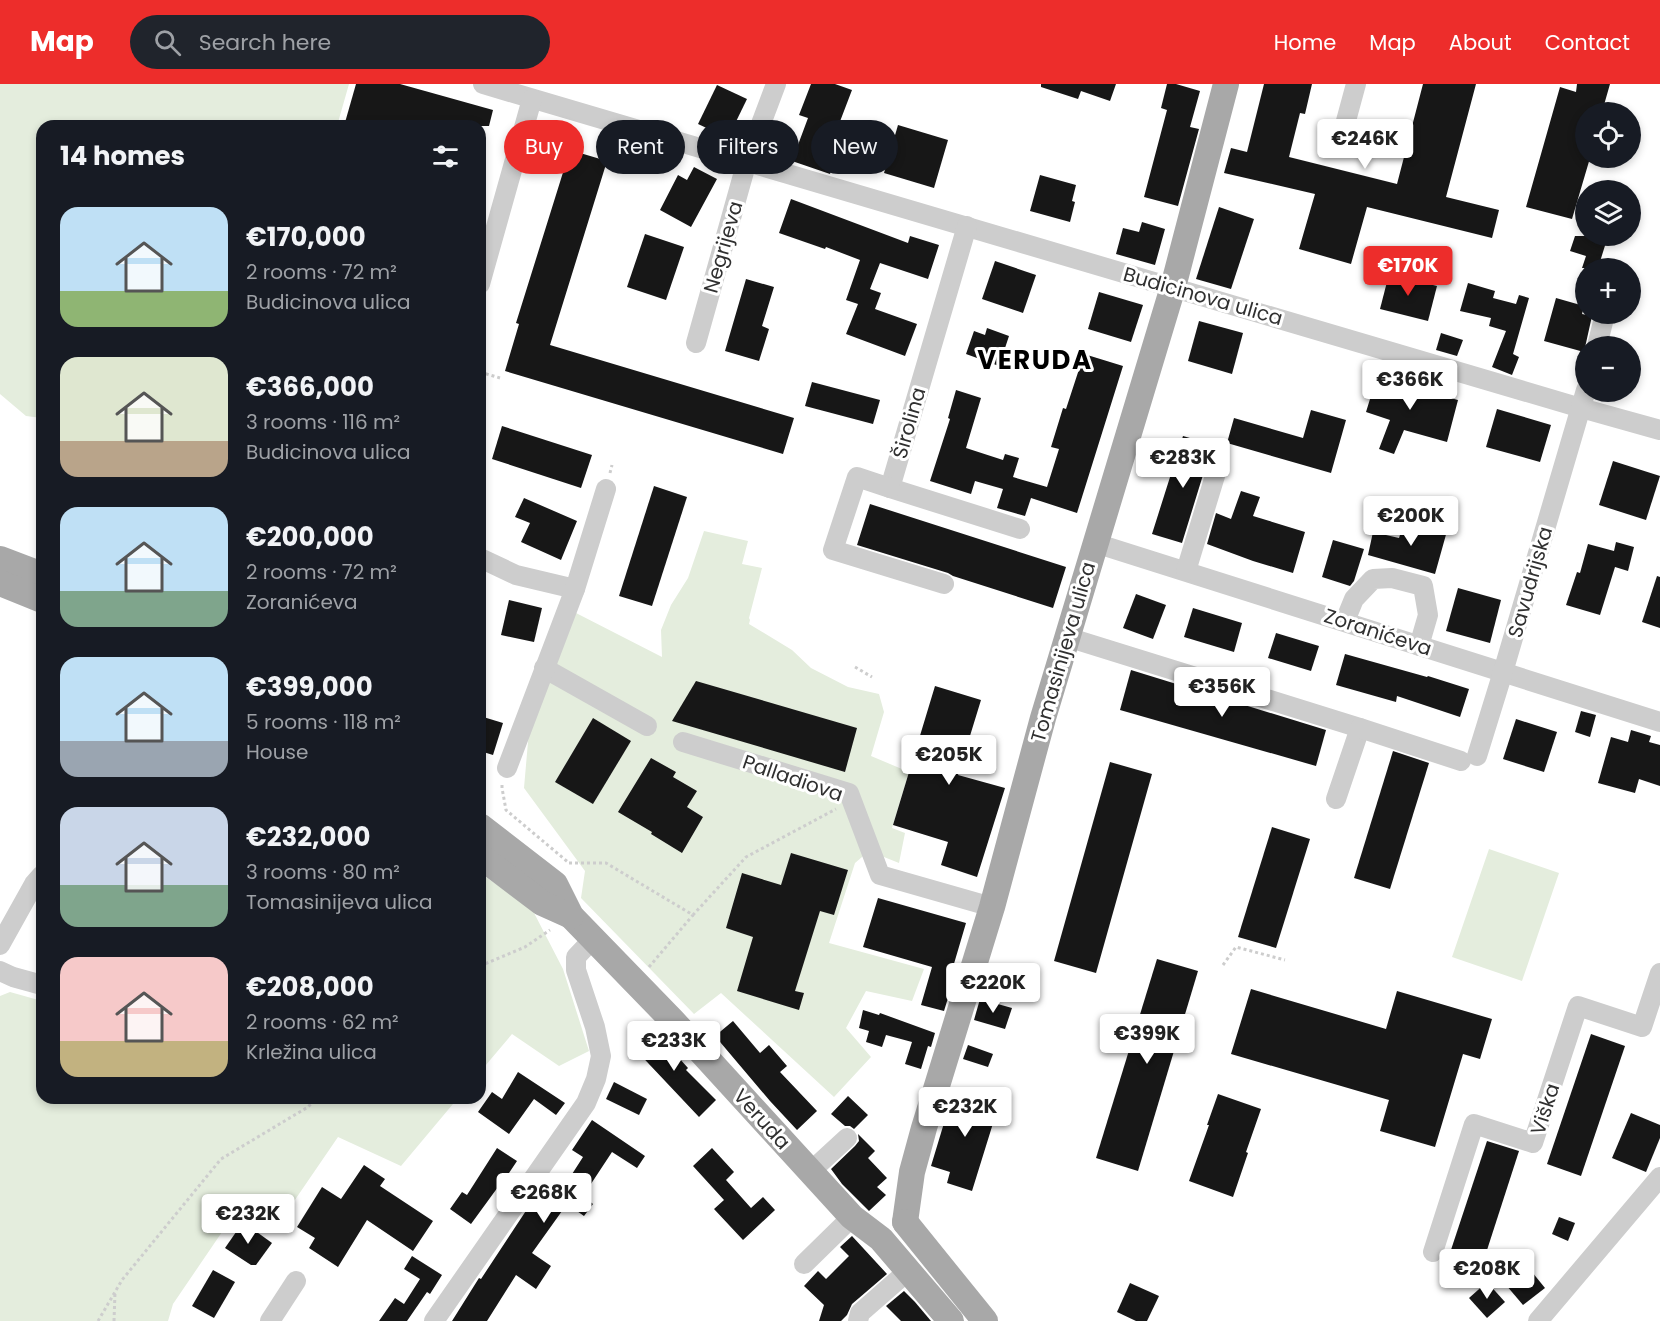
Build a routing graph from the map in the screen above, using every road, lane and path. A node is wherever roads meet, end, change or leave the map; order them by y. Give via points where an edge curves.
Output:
1 (483, 84) edge
2 (776, 84) edge
3 (1226, 84) edge
4 (1356, 84) edge
5 (532, 99) junction
6 (762, 120) edge
7 (1340, 143) dead end
8 (697, 147) edge
9 (743, 174) edge
10 (791, 174) edge
11 (967, 226) junction
12 (486, 263) edge
13 (1173, 287) junction
14 (696, 343) dead end
15 (486, 374) edge
16 (500, 378) dead end
17 (1575, 397) edge
18 (1582, 402) edge
19 (1590, 402) edge
20 (1660, 430) edge
21 (1218, 466) dead end
22 (890, 488) junction
23 (606, 489) dead end
24 (1020, 529) dead end
25 (1095, 543) junction
26 (0, 559) edge
27 (486, 561) edge
28 (1186, 571) junction
29 (36, 573) edge
30 (0, 583) edge
31 (944, 584) dead end
32 (575, 589) junction
33 (36, 598) edge
34 (1345, 621) junction
35 (1067, 638) junction
36 (1419, 646) junction
37 (855, 667) dead end
38 (544, 668) junction
39 (1503, 672) junction
40 (872, 677) dead end
41 (1660, 722) edge
42 (647, 726) dead end
43 (1360, 728) junction
44 (683, 742) dead end
45 (507, 768) joint
46 (1336, 799) dead end
47 (853, 801) junction
48 (486, 829) edge
49 (486, 861) edge
50 (562, 873) junction
51 (36, 882) edge
52 (992, 908) junction
53 (693, 915) junction
54 (571, 916) junction
55 (593, 939) junction
56 (0, 945) edge
57 (1285, 960) dead end
58 (486, 963) edge
59 (1223, 965) dead end
60 (0, 970) edge
61 (1660, 973) edge
62 (636, 982) junction
63 (36, 983) edge
64 (311, 1104) edge
65 (847, 1138) dead end
66 (810, 1172) junction
67 (1660, 1178) edge
68 (852, 1217) junction
69 (905, 1222) junction
70 (881, 1239) junction
71 (1433, 1252) dead end
72 (804, 1264) dead end
73 (908, 1271) junction
74 (296, 1281) dead end
75 (115, 1291) junction
76 (944, 1319) edge
77 (98, 1321) edge
78 (114, 1321) edge
79 (270, 1321) edge
80 (434, 1321) edge
81 (858, 1321) edge
82 (985, 1321) edge
83 (1538, 1321) edge

1 - 5 street, Budicinova ulica
2 - 6 street, Negrijeva
3 - 13 main road, Tomasinijeva ulica
4 - 7 street
5 - 8 street, Budicinova ulica
5 - 12 street
9 - 14 street, Negrijeva
10 - 11 street, Budicinova ulica
11 - 13 street, Budicinova ulica
11 - 22 street, Širolina
13 - 17 street, Budicinova ulica
13 - 25 main road, Tomasinijeva ulica
15 - 16 path
18 - 39 street, Savudrijska
19 - 20 street, Budicinova ulica
21 - 28 street
22 - 24 street
22 - 31 street via 857,477 834,550
23 - 32 street
25 - 28 street, Zoranićeva
25 - 35 main road, Tomasinijeva ulica
26 - 29 main road
27 - 32 street via 516,575
28 - 34 street, Zoranićeva
30 - 33 main road
32 - 38 street
34 - 36 street, Zoranićeva
34 - 36 street via 1354,599 1373,579 1392,578 1423,586 1428,615
35 - 43 street
35 - 52 main road, Tomasinijeva ulica
36 - 39 street, Zoranićeva
37 - 40 path
38 - 42 street
38 - 45 street
39 - 41 street, Zoranićeva
39 - 43 street, Savudrijska via 1469,758
43 - 46 street
44 - 47 street, Palladiova via 849,793
45 - 50 path via 502,788 506,810
47 - 52 street, Palladiova via 880,874
47 - 53 path via 746,857
48 - 50 main road, Veruda
49 - 54 main road, Veruda via 542,903
50 - 53 path via 606,863
50 - 54 main road, Veruda
51 - 56 street
52 - 69 main road, Tomasinijeva ulica via 924,1128 912,1172
53 - 62 path
54 - 55 main road, Veruda
54 - 58 path via 525,947
55 - 62 main road, Veruda
55 - 80 street via 576,957 576,970 601,1056 596,1079 586,1103
57 - 59 path via 1236,947
60 - 63 street
61 - 71 street, Viška via 1642,1027 1578,1006 1533,1143 1474,1124
62 - 66 main road, Veruda
64 - 75 path via 221,1159
65 - 66 street
66 - 68 main road, Veruda
67 - 83 street
68 - 70 main road, Veruda
68 - 72 street
69 - 70 main road
69 - 82 main road
70 - 73 main road, Veruda
73 - 76 main road, Veruda
73 - 81 street via 860,1313
74 - 79 street
75 - 77 path
75 - 78 path

